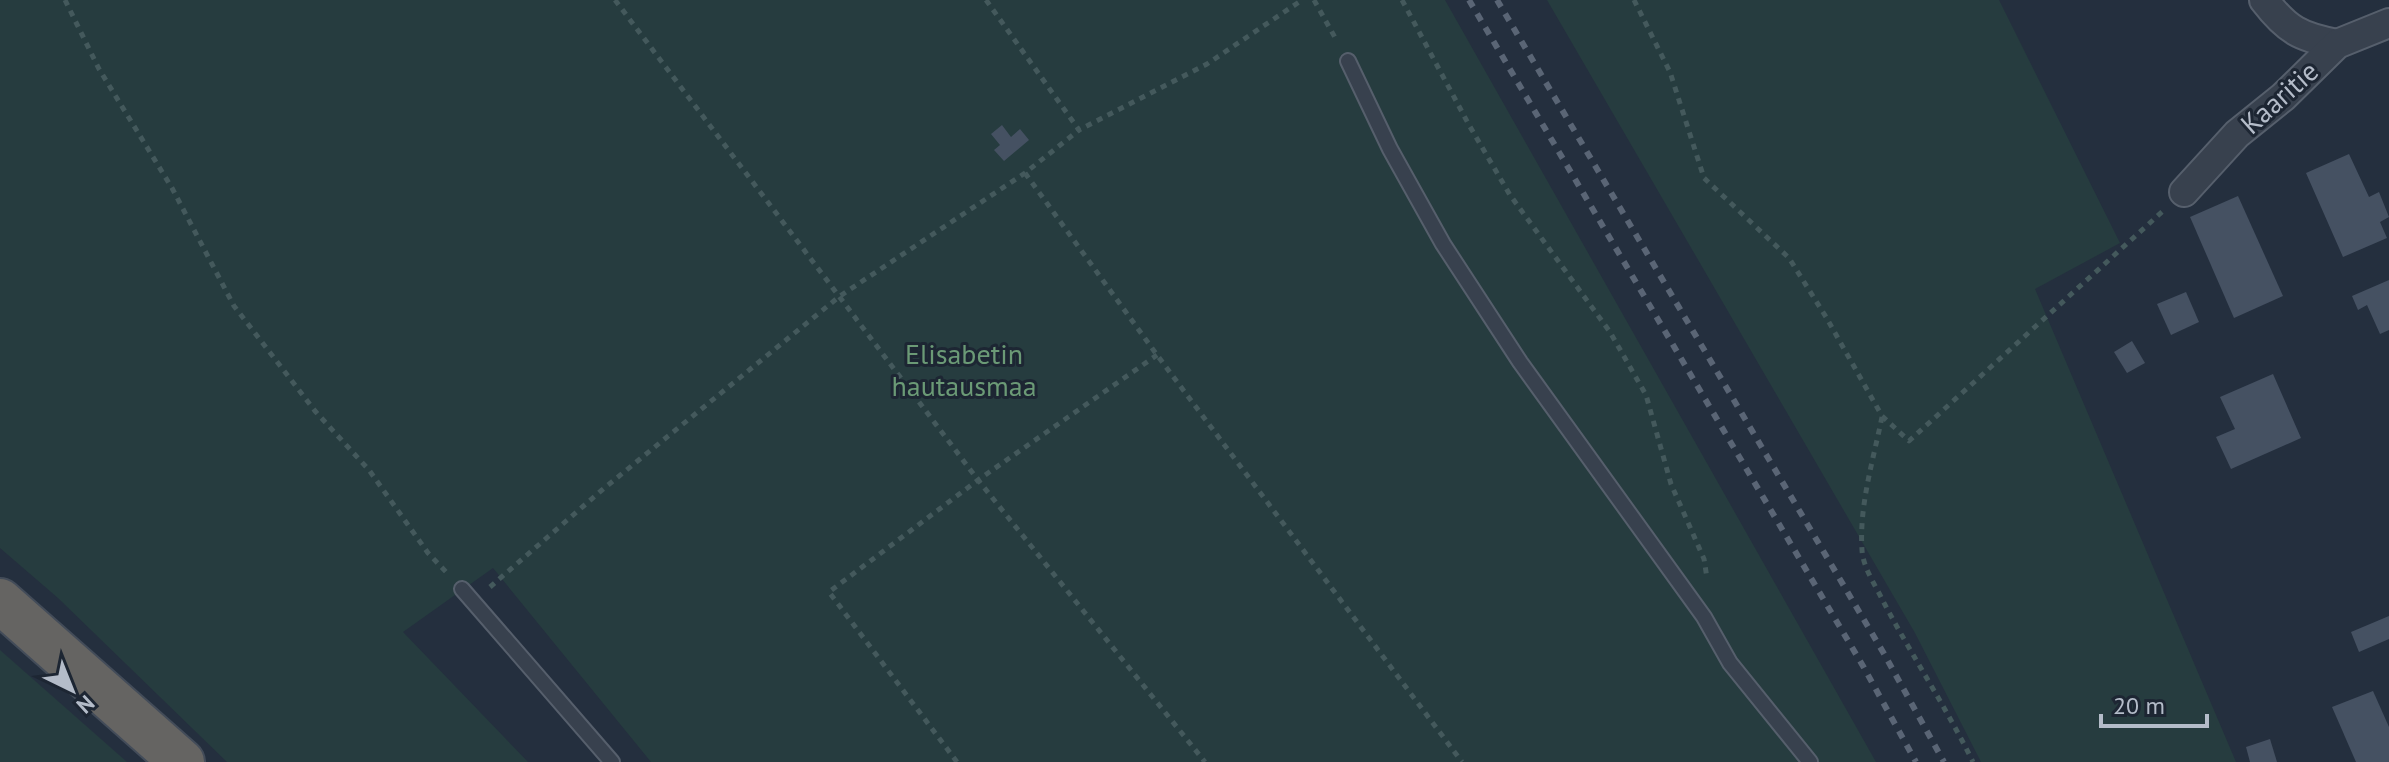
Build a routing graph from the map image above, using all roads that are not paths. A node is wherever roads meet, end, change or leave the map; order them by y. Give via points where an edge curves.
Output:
1 (2264, 0) edge
2 (2387, 31) edge
3 (2337, 44) junction
4 (1348, 61) road end
5 (2184, 192) road end
6 (462, 589) road end
7 (0, 601) edge
8 (182, 762) edge
9 (612, 762) edge
10 (1810, 762) edge

1 - 3 street via 2282,22 2310,39
2 - 3 street, Kaaritie
3 - 5 street, Kaaritie via 2237,134
4 - 10 lane via 1443,244 1520,362 1704,617 1730,663
6 - 9 lane
7 - 8 highway

